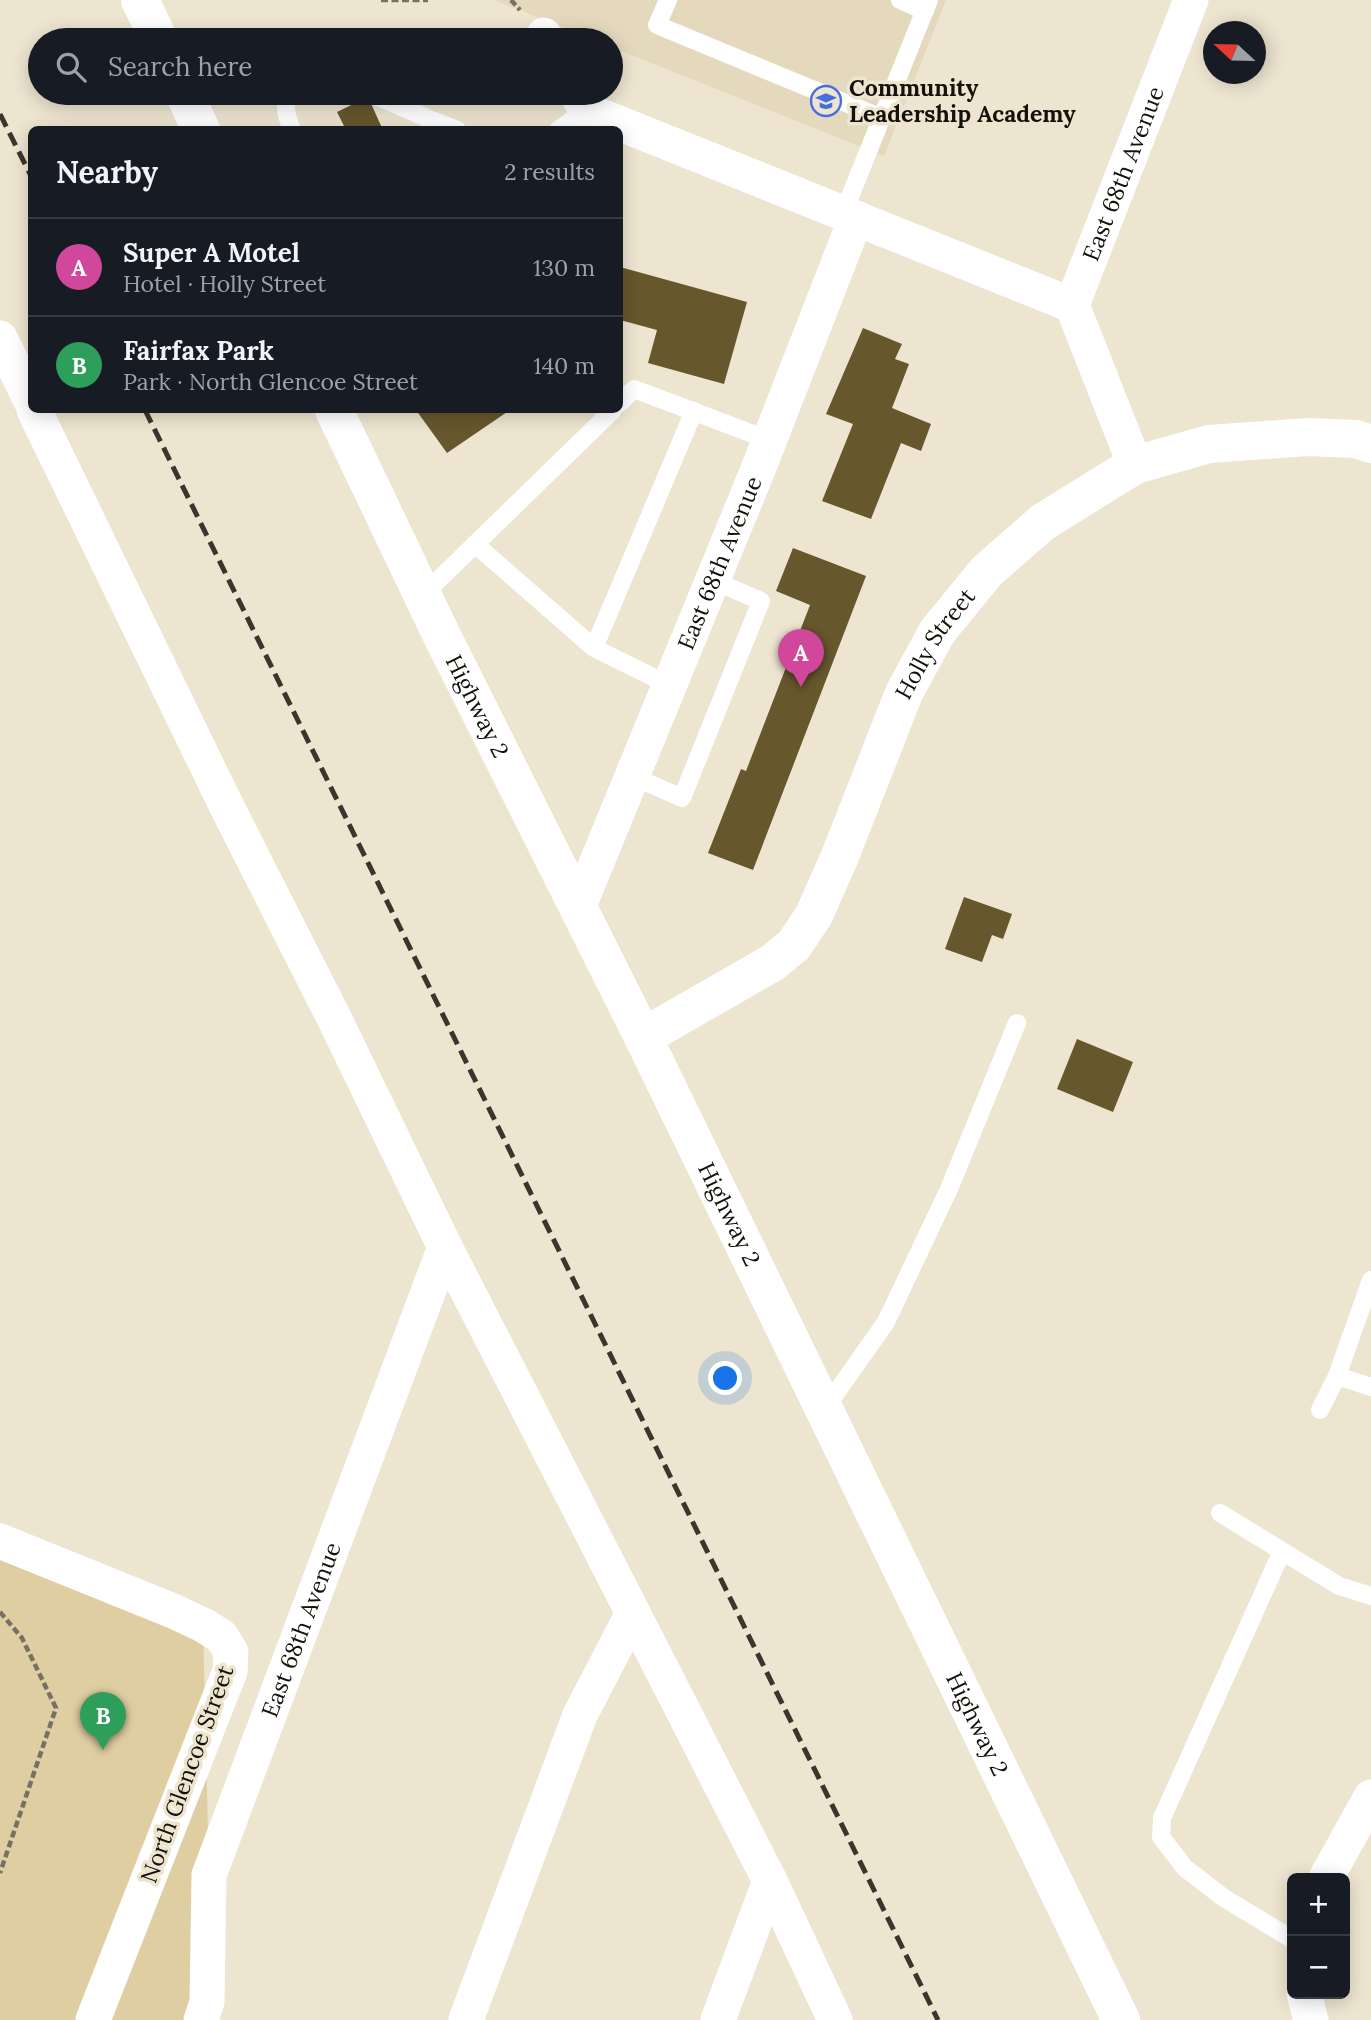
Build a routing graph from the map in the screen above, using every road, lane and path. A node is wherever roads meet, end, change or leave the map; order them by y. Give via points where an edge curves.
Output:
1 (140, 0) edge
2 (381, 0) edge
3 (428, 0) edge
4 (667, 0) edge
5 (900, 0) edge
6 (1191, 0) edge
7 (927, 5) edge
8 (153, 28) edge
9 (190, 105) edge
10 (286, 105) edge
11 (393, 105) edge
12 (574, 111) edge
13 (882, 118) junction
14 (432, 125) edge
15 (199, 126) edge
16 (290, 126) edge
17 (613, 126) edge
18 (623, 130) edge
19 (849, 216) junction
20 (1072, 305) junction
21 (0, 338) edge
22 (627, 386) edge
23 (28, 395) edge
24 (694, 411) junction
25 (35, 413) edge
26 (335, 413) edge
27 (610, 413) edge
28 (769, 440) junction
29 (1371, 444) edge
30 (1135, 465) junction
31 (475, 544) junction
32 (712, 580) junction
33 (423, 595) junction
34 (594, 648) junction
35 (669, 685) junction
36 (632, 776) junction
37 (578, 908) junction
38 (1017, 1023) dead end
39 (643, 1037) junction
40 (445, 1247) junction
41 (1371, 1280) edge
42 (1337, 1376) junction
43 (1371, 1387) edge
44 (824, 1410) junction
45 (1320, 1410) dead end
46 (1220, 1513) dead end
47 (0, 1541) edge
48 (1282, 1551) junction
49 (1371, 1596) edge
50 (0, 1612) edge
51 (633, 1613) junction
52 (1366, 1817) edge
53 (0, 1873) edge
54 (1329, 1873) edge
55 (770, 1881) junction
56 (1287, 1936) edge
57 (1305, 1999) edge
58 (93, 2020) edge
59 (201, 2020) edge
60 (466, 2020) edge
61 (718, 2020) edge
62 (835, 2020) edge
63 (1121, 2020) edge
64 (1311, 2020) edge

1 - 8 main road
2 - 3 path
4 - 13 lane via 657,25
5 - 7 lane
6 - 20 street, East 68th Avenue
7 - 13 lane
9 - 15 main road
10 - 16 lane
11 - 14 lane
12 - 17 street
13 - 19 lane
18 - 19 street
19 - 20 street
19 - 28 street, East 68th Avenue
20 - 30 street
21 - 23 street
22 - 24 lane
24 - 28 lane
24 - 34 lane
25 - 40 street
26 - 33 main road, Highway 2
27 - 31 lane
28 - 32 street, East 68th Avenue
29 - 30 main road, Holly Street via 1308,437 1209,444
30 - 39 main road, Holly Street via 1043,522 987,571 937,632 904,693 819,903 794,945 772,963
31 - 33 lane
31 - 34 lane
32 - 35 street, East 68th Avenue
32 - 36 lane via 761,601 682,798
33 - 37 main road, Highway 2
34 - 35 lane
35 - 36 street, East 68th Avenue
36 - 37 street, East 68th Avenue
37 - 39 main road, Highway 2
38 - 44 lane via 949,1189 886,1322
39 - 44 main road, Highway 2
40 - 51 street
40 - 59 street, East 68th Avenue via 209,1875 207,2002
41 - 42 lane
42 - 43 lane
42 - 45 lane
44 - 63 main road, Highway 2
46 - 48 lane
47 - 58 street, North Glencoe Street via 173,1611 221,1636 231,1652 230,1671
48 - 49 lane via 1339,1586
48 - 56 lane via 1163,1818 1161,1837 1185,1868
50 - 53 path via 23,1637 56,1708
51 - 55 street
51 - 60 street via 580,1715
52 - 54 street
55 - 61 street
55 - 62 street
57 - 64 street

